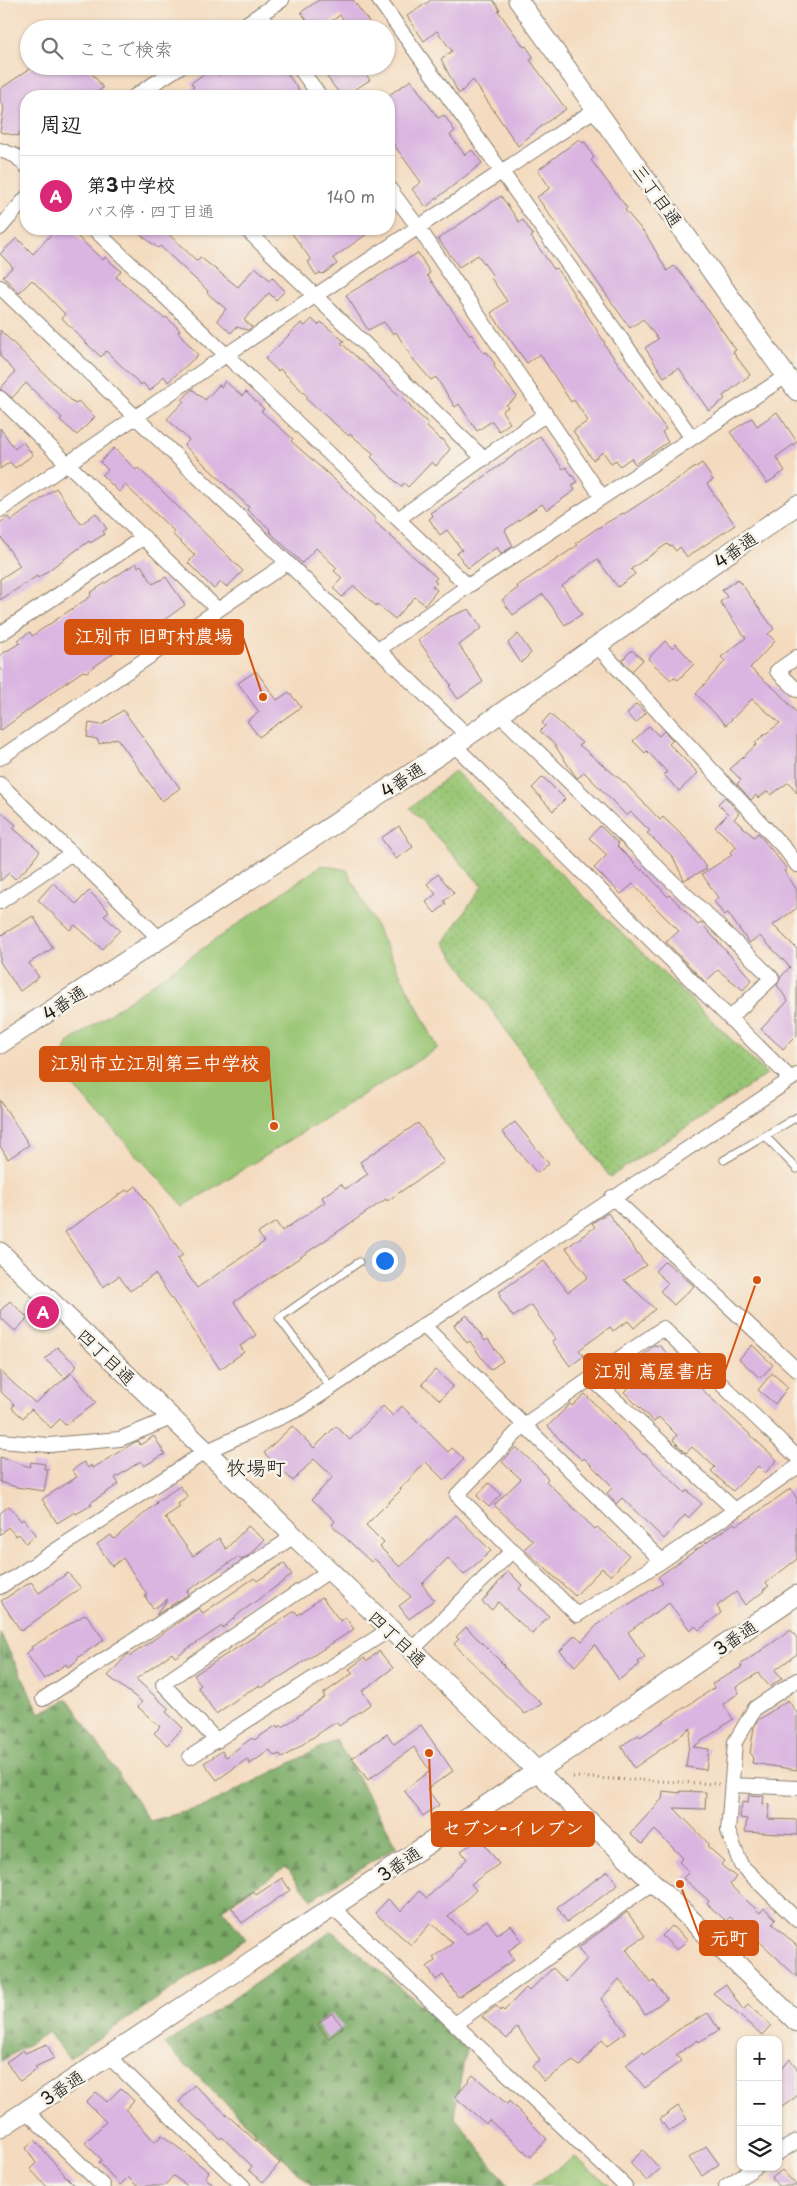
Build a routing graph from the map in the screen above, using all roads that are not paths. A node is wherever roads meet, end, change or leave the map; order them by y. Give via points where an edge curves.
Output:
1 (282, 0) edge
2 (379, 0) edge
3 (518, 0) edge
4 (260, 14) junction
5 (251, 20) edge
6 (264, 20) edge
7 (393, 20) edge
8 (395, 22) edge
9 (167, 75) edge
10 (305, 75) edge
11 (144, 90) edge
12 (316, 90) edge
13 (596, 109) junction
14 (0, 150) edge
15 (20, 160) edge
16 (502, 171) junction
17 (395, 196) edge
18 (20, 205) edge
19 (418, 227) junction
20 (0, 228) edge
21 (100, 235) edge
22 (252, 235) edge
23 (0, 287) edge
24 (315, 296) junction
25 (226, 355) junction
26 (792, 383) edge
27 (0, 398) edge
28 (546, 414) junction
29 (136, 417) junction
30 (692, 438) junction
31 (484, 458) junction
32 (68, 464) junction
33 (602, 497) junction
34 (797, 505) edge
35 (0, 510) edge
36 (398, 519) junction
37 (144, 537) junction
38 (288, 563) junction
39 (468, 586) junction
40 (217, 609) junction
41 (0, 634) edge
42 (597, 646) junction
43 (378, 650) junction
44 (797, 656) edge
45 (797, 690) edge
46 (499, 714) junction
47 (461, 740) junction
48 (0, 758) edge
49 (0, 784) edge
50 (72, 853) junction
51 (797, 865) edge
52 (0, 902) edge
53 (160, 939) junction
54 (730, 1018) junction
55 (0, 1044) edge
56 (794, 1077) edge
57 (797, 1117) edge
58 (765, 1136) junction
59 (724, 1160) dead end
60 (797, 1169) edge
61 (612, 1197) junction
62 (0, 1252) edge
63 (360, 1262) dead end
64 (424, 1325) junction
65 (797, 1370) edge
66 (591, 1378) junction
67 (331, 1388) junction
68 (171, 1418) junction
69 (524, 1425) junction
70 (0, 1441) edge
71 (205, 1452) junction
72 (797, 1457) edge
73 (797, 1467) edge
74 (735, 1510) junction
75 (294, 1537) junction
76 (513, 1550) junction
77 (662, 1561) junction
78 (329, 1571) junction
79 (0, 1588) edge
80 (797, 1595) edge
81 (389, 1630) junction
82 (411, 1651) junction
83 (797, 1680) edge
84 (43, 1699) dead end
85 (217, 1741) junction
86 (190, 1756) dead end
87 (536, 1772) junction
88 (732, 1785) junction
89 (797, 1788) edge
90 (652, 1883) junction
91 (332, 1907) junction
92 (797, 1920) edge
93 (797, 2022) edge
94 (455, 2024) junction
95 (108, 2056) junction
96 (26, 2111) junction
97 (0, 2128) edge
98 (797, 2141) edge
99 (782, 2150) edge
100 (750, 2171) edge
101 (103, 2186) edge
102 (243, 2186) edge
103 (625, 2186) edge
104 (726, 2186) edge

1 - 4 street
2 - 7 street
3 - 13 street, 三丁目通
4 - 5 street
4 - 6 street
8 - 16 street
9 - 11 street
10 - 12 street
13 - 16 street
13 - 26 street, 三丁目通
14 - 15 street
16 - 19 street
16 - 30 street
17 - 19 street
18 - 20 street
19 - 24 street
19 - 28 street
21 - 25 street
22 - 24 street
23 - 29 street
24 - 25 street
24 - 31 street
25 - 29 street
25 - 36 street
26 - 30 street
27 - 32 street
28 - 31 street
28 - 33 street
29 - 32 street
29 - 38 street
30 - 33 street
31 - 36 street
32 - 35 street
32 - 37 street
33 - 39 street
34 - 42 street, 4番通
36 - 39 street
37 - 40 street
37 - 41 street
38 - 40 street
38 - 43 street
39 - 43 street
40 - 48 street
42 - 46 street, 4番通
42 - 51 street
43 - 47 street
44 - 45 street via 778,671
46 - 47 street, 4番通
46 - 54 street via 772,978
47 - 53 street, 4番通
47 - 54 street
49 - 50 street
50 - 52 street
50 - 53 street
53 - 55 street, 4番通
54 - 56 street
56 - 61 street
57 - 58 lane
58 - 59 lane
58 - 60 lane
61 - 64 street
61 - 65 street
62 - 68 street, 四丁目通
63 - 67 lane via 279,1318
64 - 67 street
64 - 69 street
66 - 69 street
66 - 72 street via 663,1328
66 - 74 street
67 - 71 street via 301,1408
68 - 70 street via 120,1439 50,1444
68 - 71 street, 四丁目通
69 - 76 street via 457,1494
69 - 77 street
71 - 75 street, 四丁目通
71 - 79 street
73 - 74 street
74 - 77 street
75 - 78 street, 四丁目通
75 - 84 street
76 - 77 street via 577,1614
76 - 82 street
78 - 81 street, 四丁目通
78 - 85 street via 163,1684
80 - 87 street, 3番通
81 - 82 street, 四丁目通
81 - 85 street
82 - 87 street, 四丁目通
83 - 88 street via 755,1708 735,1742
85 - 86 street
87 - 90 street, 四丁目通
87 - 91 street, 3番通
88 - 89 street
88 - 92 street via 728,1831 741,1865
90 - 93 street, 四丁目通
90 - 94 street
91 - 94 street
91 - 95 street, 3番通
94 - 103 street
95 - 96 street, 3番通
95 - 102 street
96 - 97 street, 3番通
96 - 101 street
98 - 99 street
100 - 104 street

